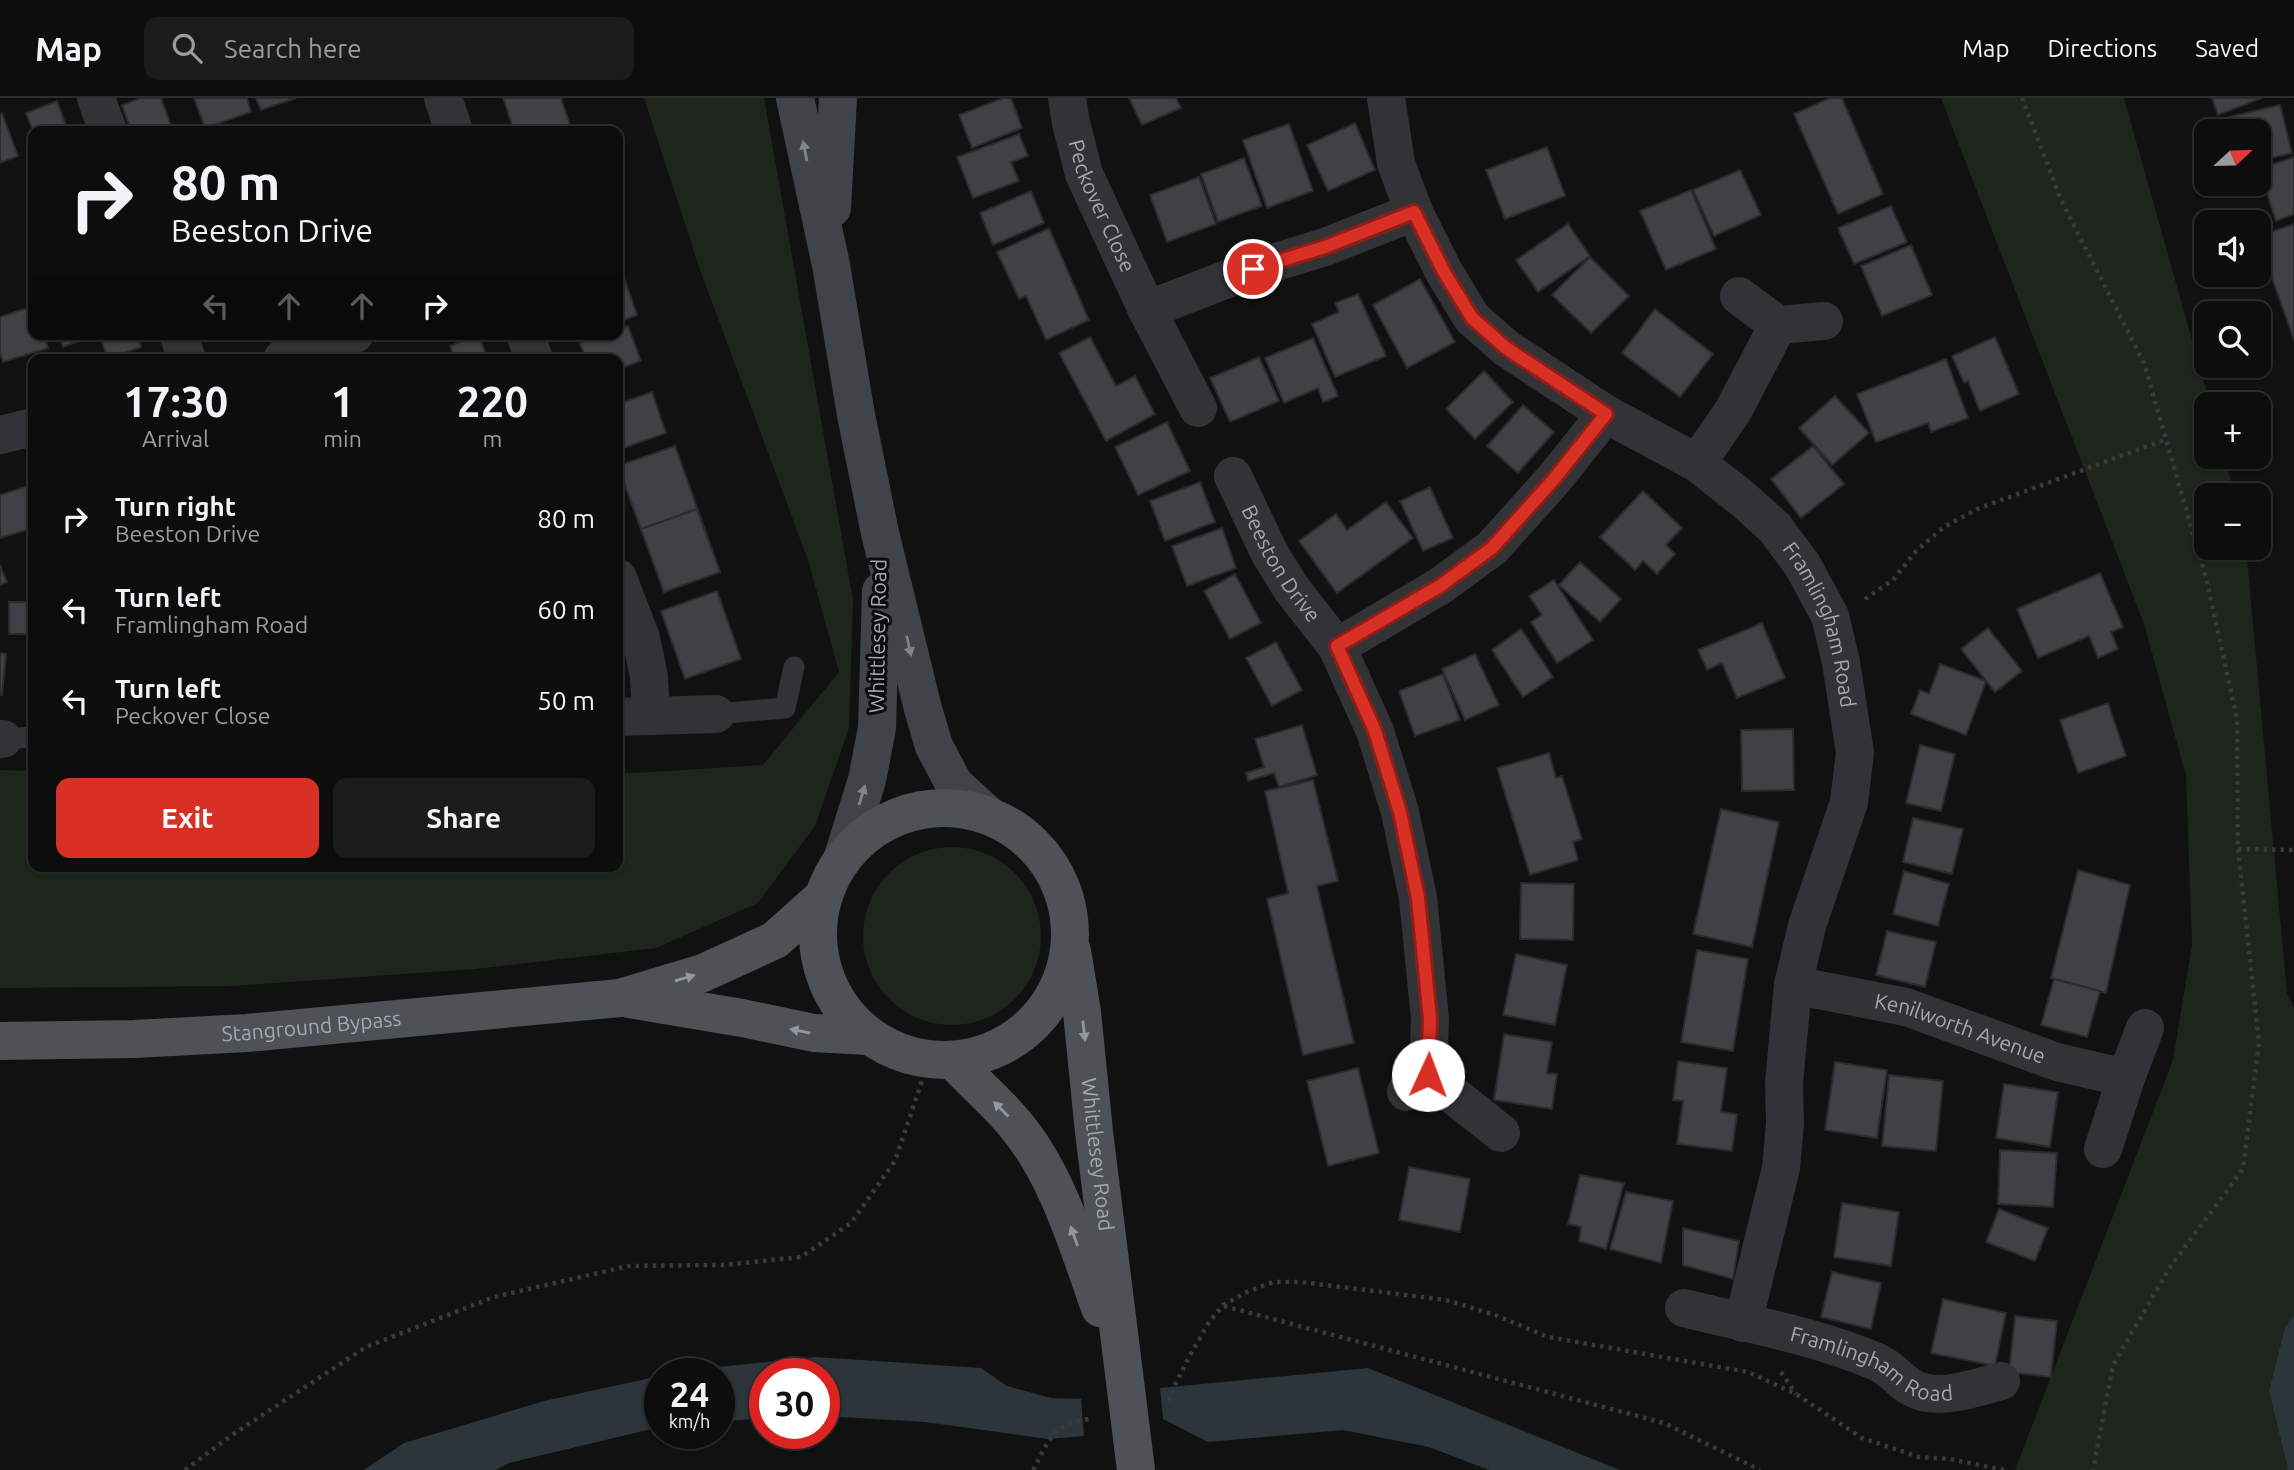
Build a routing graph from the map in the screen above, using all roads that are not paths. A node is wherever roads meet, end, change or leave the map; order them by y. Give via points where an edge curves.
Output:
1 (96, 98) edge
2 (443, 98) edge
3 (795, 98) edge
4 (838, 98) edge
5 (1067, 98) edge
6 (1386, 98) edge
7 (106, 126) edge
8 (452, 126) edge
9 (1414, 212) junction
10 (831, 265) junction
11 (1739, 296) dead end
12 (1147, 310) junction
13 (1824, 321) dead end
14 (1778, 325) junction
15 (337, 340) edge
16 (297, 354) edge
17 (1198, 408) dead end
18 (1606, 414) junction
19 (28, 428) edge
20 (0, 435) edge
21 (1697, 463) junction
22 (1233, 476) dead end
23 (880, 533) junction
24 (623, 592) edge
25 (1337, 646) junction
26 (794, 667) dead end
27 (716, 714) joint
28 (634, 717) edge
29 (989, 816) junction
30 (842, 860) junction
31 (823, 897) junction
32 (1071, 939) junction
33 (1793, 985) junction
34 (620, 998) junction
35 (2145, 1028) dead end
36 (868, 1036) junction
37 (0, 1041) edge
38 (941, 1061) junction
39 (2126, 1078) junction
40 (1501, 1133) dead end
41 (2103, 1149) dead end
42 (1684, 1308) dead end
43 (1743, 1323) junction
44 (1122, 1369) junction
45 (2001, 1381) dead end
46 (1134, 1458) edge

1 - 7 street
2 - 8 street
10 -> 3 main road, Whittlesey Road
4 - 10 main road, Whittlesey Road
5 - 12 street, Peckover Close via 1084,174
6 - 9 street, Framlingham Road via 1396,163
9 - 12 street
9 - 18 street, Framlingham Road via 1472,318 1506,348
10 - 23 main road, Whittlesey Road
11 - 14 street
12 - 17 street, Peckover Close
13 - 14 street
14 - 21 street via 1733,411
15 - 16 street
18 - 21 street, Framlingham Road
18 - 25 street via 1492,548 1440,586
19 - 20 street
21 - 33 street, Framlingham Road via 1775,528 1803,566 1830,616 1841,662 1855,752 1849,802 1807,926
22 - 25 street, Beeston Drive via 1277,565
23 -> 29 main road, Whittlesey Road via 934,746 954,784
30 -> 23 main road, Whittlesey Road via 867,780 877,728
24 - 28 street via 649,677
25 - 40 street, Beeston Drive via 1375,731 1400,812 1418,898 1430,1019 1417,1083
26 - 27 lane via 785,708
27 - 28 street
29 - 30 main road, Whittlesey Road via 956,808 924,809 873,830
29 - 32 main road, Whittlesey Road via 1023,835 1049,864 1066,900
30 - 31 main road, Whittlesey Road
34 -> 31 main road, Stanground Bypass via 703,973 775,940
31 - 36 main road via 818,935 823,974 842,1008
32 - 38 main road via 1064,976 1047,1009 1021,1035 990,1053
32 -> 44 main road, Whittlesey Road
33 - 39 street, Kenilworth Avenue via 1906,1007 2057,1062
33 - 43 street, Framlingham Road via 1781,1168
36 -> 34 main road, Stanground Bypass via 814,1033
34 - 37 main road, Stanground Bypass via 247,1033
35 - 39 street
36 - 38 main road via 897,1052
44 -> 38 main road, Whittlesey Road via 1069,1220 1041,1161 1015,1123
39 - 41 street
42 - 43 street, Framlingham Road
43 - 45 street, Framlingham Road via 1815,1340 1881,1363 1896,1378 1929,1393 1953,1393
44 - 46 main road, Whittlesey Road

